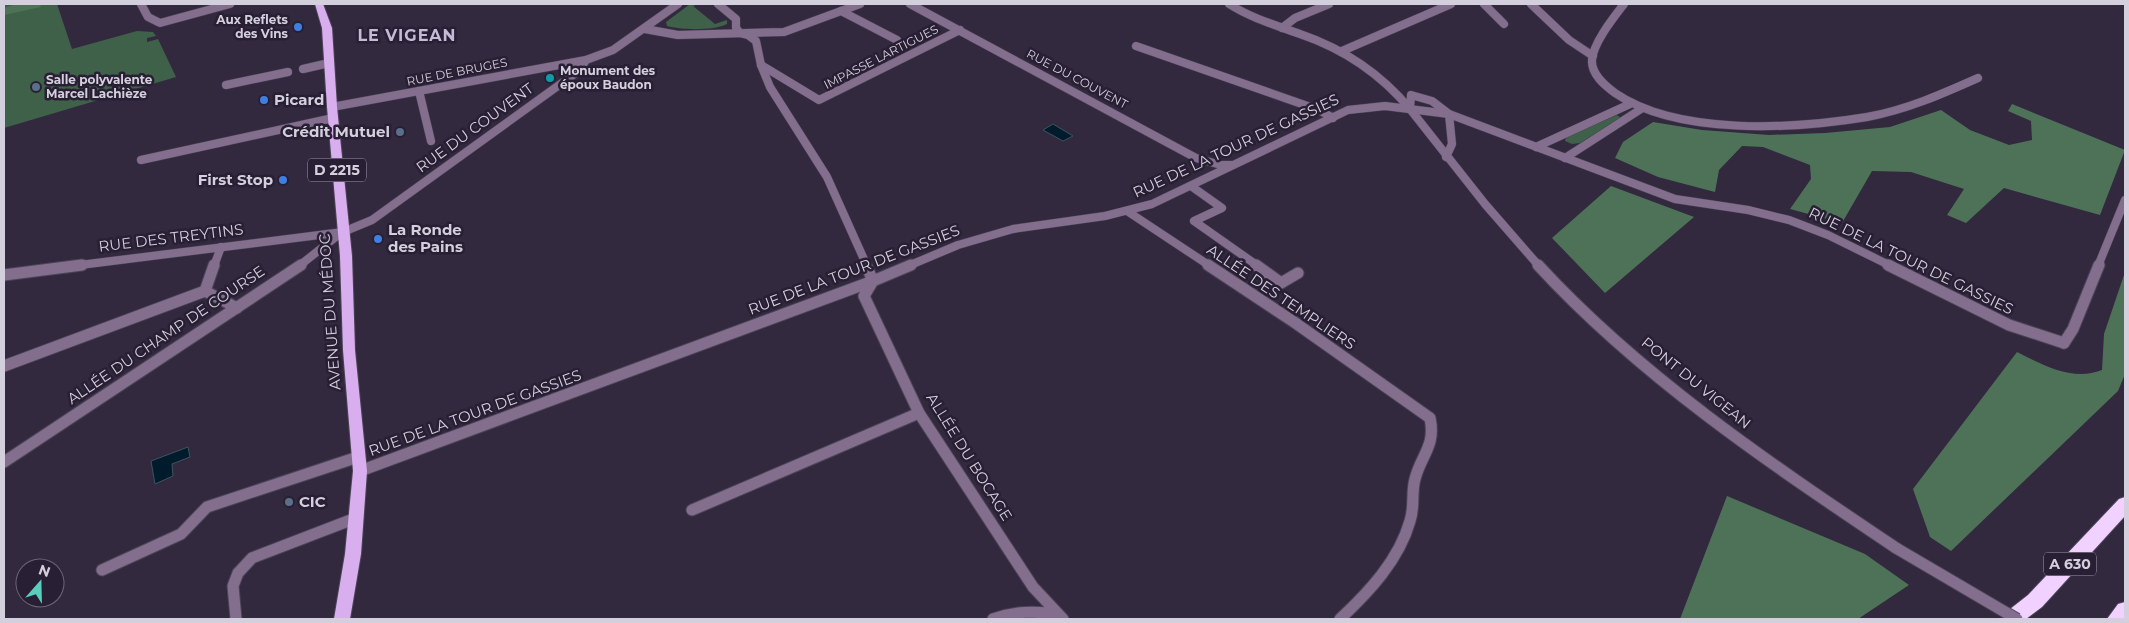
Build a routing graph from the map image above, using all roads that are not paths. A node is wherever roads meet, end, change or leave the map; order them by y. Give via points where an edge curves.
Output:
1 (141, 4) edge
2 (230, 4) edge
3 (319, 4) edge
4 (678, 4) edge
5 (718, 4) edge
6 (860, 4) edge
7 (910, 4) edge
8 (1229, 4) edge
9 (1329, 4) edge
10 (1451, 4) edge
11 (1484, 4) edge
12 (1531, 4) edge
13 (1624, 4) edge
14 (841, 11) junction
15 (1504, 24) dead end
16 (1282, 28) junction
17 (645, 29) junction
18 (960, 30) junction
19 (740, 33) junction
20 (897, 40) dead end
21 (1136, 46) dead end
22 (1342, 52) junction
23 (1593, 56) junction
24 (586, 60) junction
25 (329, 63) junction
26 (762, 65) junction
27 (303, 69) dead end
28 (288, 72) dead end
29 (1978, 78) dead end
30 (226, 86) dead end
31 (419, 91) junction
32 (1630, 104) junction
33 (1410, 109) junction
34 (1641, 109) junction
35 (332, 113) junction
36 (1449, 114) junction
37 (1333, 118) junction
38 (431, 141) dead end
39 (1536, 147) junction
40 (1446, 157) junction
41 (1565, 158) junction
42 (141, 160) dead end
43 (1235, 164) junction
44 (1191, 186) junction
45 (2125, 200) edge
46 (1127, 211) junction
47 (343, 232) junction
48 (221, 247) junction
49 (1298, 273) dead end
50 (4, 275) edge
51 (872, 281) junction
52 (205, 292) junction
53 (237, 308) junction
54 (4, 366) edge
55 (919, 413) junction
56 (358, 456) junction
57 (4, 462) edge
58 (360, 472) junction
59 (2125, 504) edge
60 (692, 510) dead end
61 (356, 518) junction
62 (102, 570) dead end
63 (2125, 610) edge
64 (1061, 616) edge
65 (236, 619) edge
66 (342, 619) edge
67 (992, 619) edge
68 (1340, 619) edge
69 (2012, 619) edge
70 (2017, 619) edge
71 (2117, 619) edge

1 - 2 street via 148,17 160,23
3 - 25 main road, AVENUE DU MÉDOC / D 2215 via 326,28
4 - 17 street, RUE DU COUVENT
5 - 19 street via 736,19
6 - 14 street
7 - 18 street, RUE DU COUVENT
8 - 16 street, PONT DU VIGEAN
9 - 16 street via 1295,18
10 - 22 street
11 - 15 street
12 - 23 street via 1583,52
13 - 23 street
14 - 19 street via 791,30
14 - 20 street
16 - 22 street, PONT DU VIGEAN
17 - 19 street via 668,34
17 - 24 street, RUE DU COUVENT via 613,50
18 - 26 street, IMPASSE LARTIGUES via 819,100
18 - 43 street, RUE DU COUVENT via 1196,158 1220,165
19 - 26 street via 756,41
21 - 37 street via 1319,110
22 - 33 street, PONT DU VIGEAN via 1390,85
23 - 32 street via 1595,72 1603,84
24 - 31 street, RUE DE BRUGES
24 - 47 street, RUE DU COUVENT via 580,70 372,220
25 - 27 street
25 - 35 main road, AVENUE DU MÉDOC / D 2215
26 - 51 street via 770,86 827,176
28 - 30 street
29 - 34 street via 1927,101 1855,119 1816,124 1724,124 1691,121
31 - 35 street, RUE DE BRUGES
31 - 38 street
32 - 34 street
32 - 39 street
33 - 36 street, RUE DE LA TOUR DE GASSIES
33 - 36 street via 1411,94 1423,96
33 - 37 street, RUE DE LA TOUR DE GASSIES via 1359,107
33 - 40 street, PONT DU VIGEAN
34 - 41 street
35 - 42 street, RUE DE BRUGES
35 - 47 main road, AVENUE DU MÉDOC / D 2215
36 - 39 street, RUE DE LA TOUR DE GASSIES
36 - 40 street via 1452,144
37 - 43 street, RUE DE LA TOUR DE GASSIES
39 - 41 street, RUE DE LA TOUR DE GASSIES
40 - 70 street, PONT DU VIGEAN, bridge via 1478,198 1566,294 1712,418 1795,480 1896,548
41 - 45 street, RUE DE LA TOUR DE GASSIES via 1683,202 1746,210 1802,224 2009,325 2064,343
43 - 44 street, RUE DE LA TOUR DE GASSIES
44 - 46 street, RUE DE LA TOUR DE GASSIES via 1152,204
44 - 49 street via 1222,208 1194,221 1281,283
46 - 51 street, RUE DE LA TOUR DE GASSIES via 991,234
46 - 68 street, ALLÉE DES TEMPLIERS via 1294,322 1430,418 1434,432 1414,479 1414,506 1405,533 1387,568 1360,602
47 - 48 street, RUE DES TREYTINS
47 - 53 street, ALLÉE DU CHAMP DE COURSE via 310,259
47 - 56 main road, AVENUE DU MÉDOC / D 2215
48 - 50 street, RUE DES TREYTINS
48 - 52 street
51 - 55 street, ALLÉE DU BOCAGE via 864,296
51 - 58 street, RUE DE LA TOUR DE GASSIES
52 - 53 street
52 - 54 street
53 - 57 street, ALLÉE DU CHAMP DE COURSE
55 - 60 street
55 - 64 street, ALLÉE DU BOCAGE via 1032,587
56 - 58 main road, AVENUE DU MÉDOC / D 2215
56 - 62 street via 207,507 181,534
58 - 61 main road, AVENUE DU MÉDOC / D 2215
59 - 69 highway, A 630 via 2035,601
61 - 65 street via 252,558 240,569 232,585
61 - 66 main road, AVENUE DU MÉDOC / D 2215
63 - 71 highway
64 - 67 street, ALLÉE DU BOCAGE via 1033,611 1009,612

